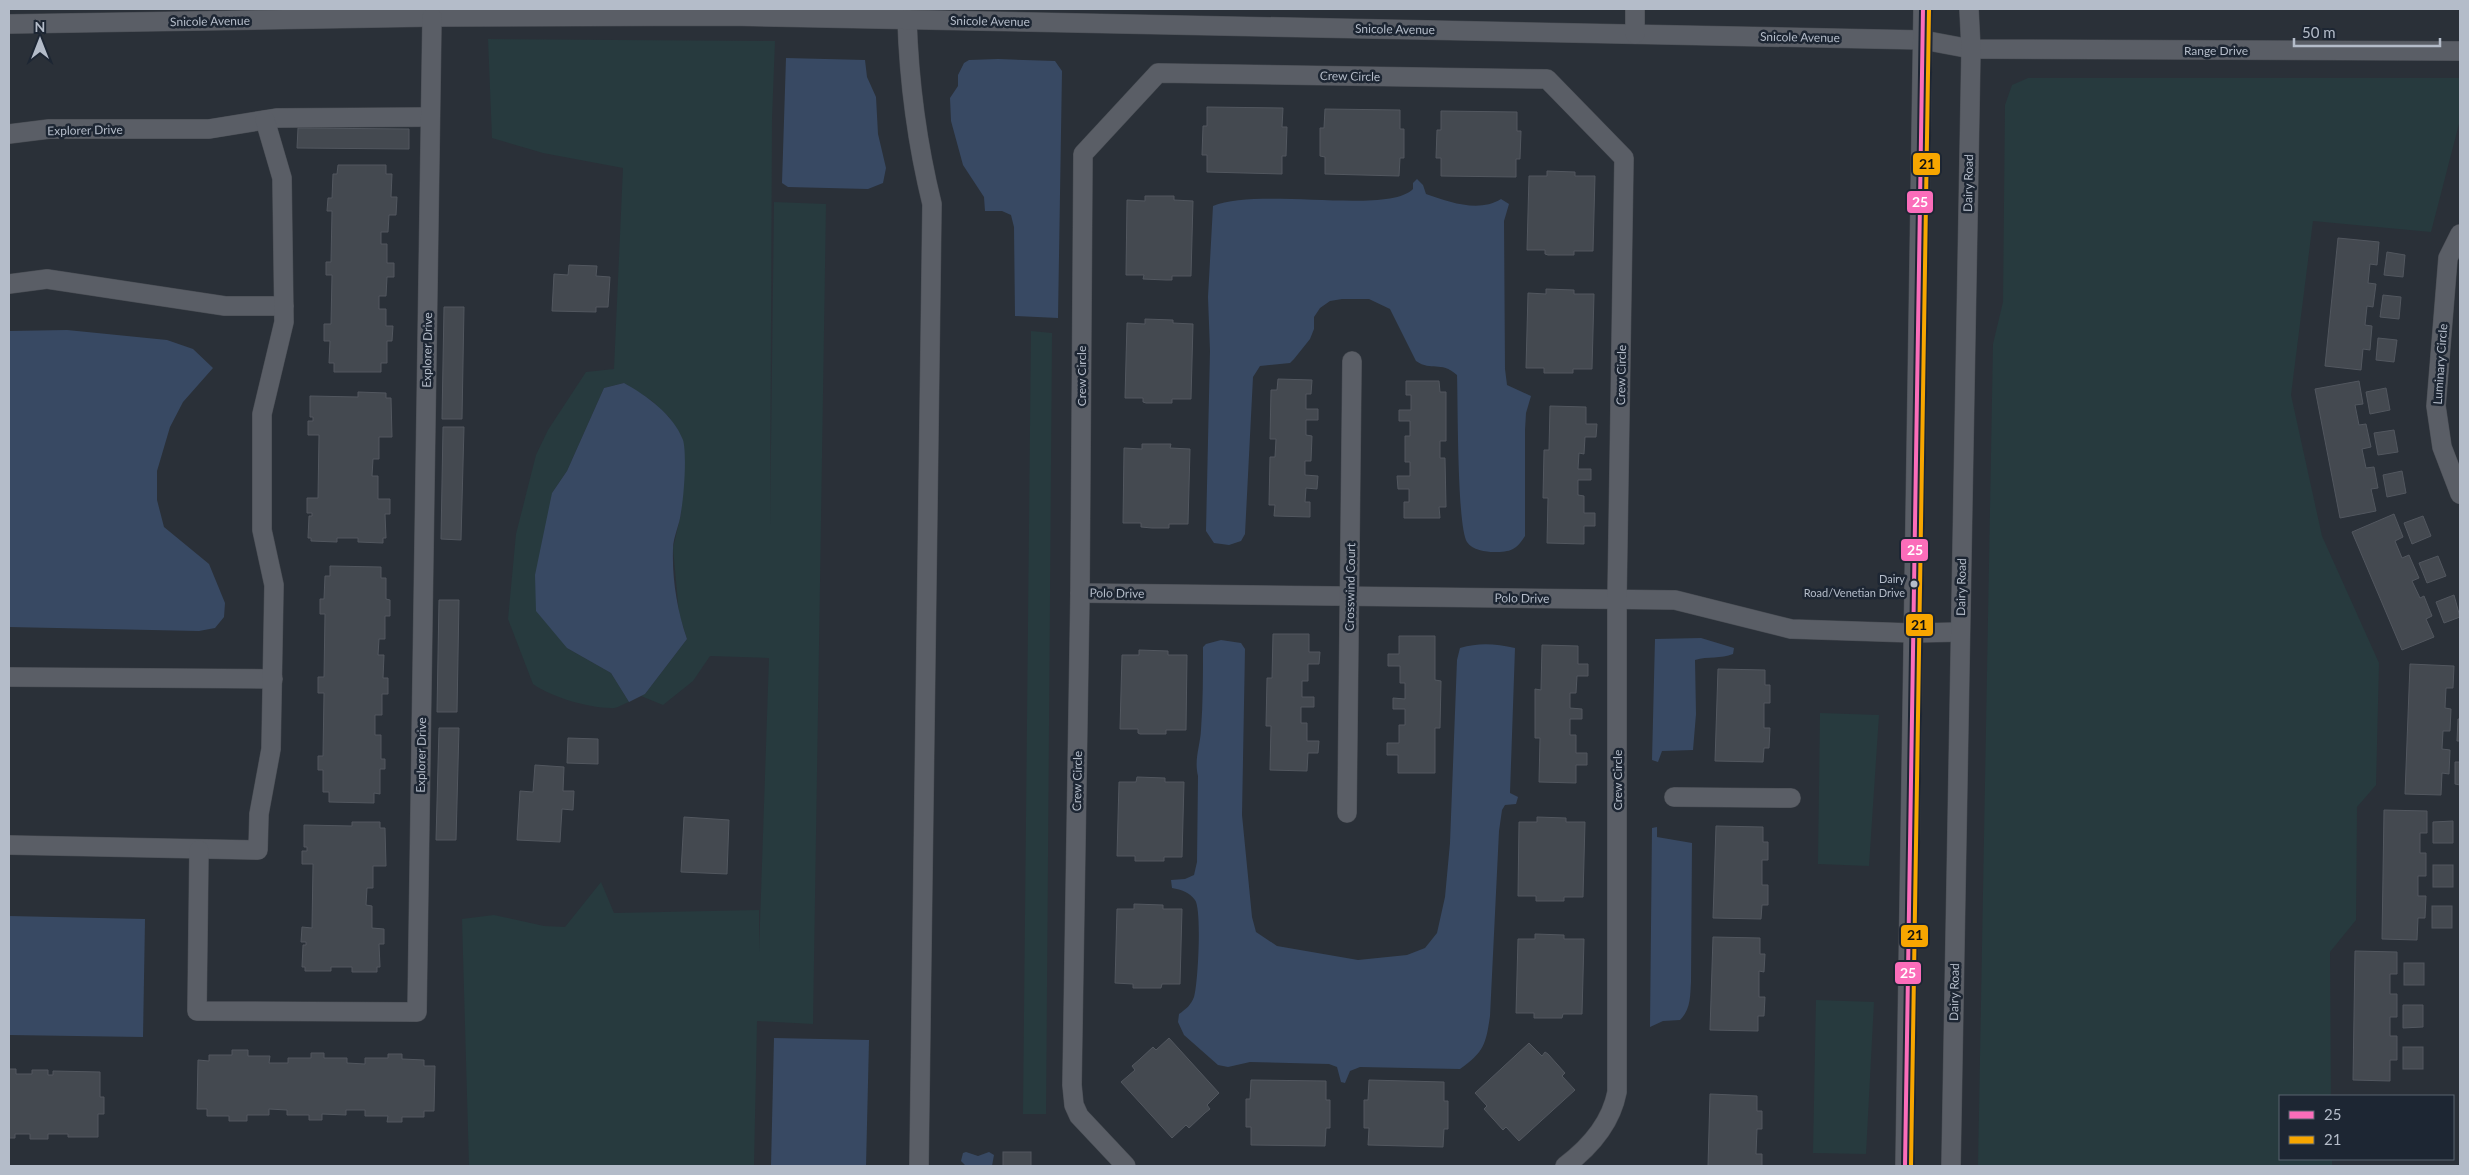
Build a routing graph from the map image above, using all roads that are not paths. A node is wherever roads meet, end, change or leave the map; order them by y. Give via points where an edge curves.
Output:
1 (1635, 9) edge
2 (1923, 9) edge
3 (1969, 9) edge
4 (432, 17) junction
5 (907, 19) junction
6 (9, 24) edge
7 (1635, 34) junction
8 (1923, 40) junction
9 (1971, 49) junction
10 (2460, 51) edge
11 (430, 117) junction
12 (265, 120) junction
13 (9, 134) edge
14 (2460, 234) edge
15 (9, 284) edge
16 (284, 306) junction
17 (1352, 361) dead end
18 (2460, 494) edge
19 (1080, 592) junction
20 (1350, 596) junction
21 (1618, 599) junction
22 (1960, 632) junction
23 (1914, 633) junction
24 (9, 677) edge
25 (273, 679) junction
26 (1674, 797) dead end
27 (1791, 798) dead end
28 (1347, 813) dead end
29 (9, 846) edge
30 (199, 850) junction
31 (919, 1166) edge
32 (1126, 1166) edge
33 (1564, 1166) edge
34 (1905, 1166) edge
35 (1951, 1166) edge

1 - 7 street
2 - 8 street
3 - 9 street, Dairy Road
4 - 5 street, Snicole Avenue
4 - 6 street, Snicole Avenue
4 - 11 street, Explorer Drive
5 - 7 street, Snicole Avenue
5 - 31 street via 910,84 920,155 932,204
7 - 8 street, Snicole Avenue
8 - 9 street, Snicole Avenue
8 - 23 street
9 - 10 street, Range Drive
9 - 22 street, Dairy Road
11 - 12 street, Explorer Drive
11 - 30 street, Explorer Drive via 417,1012 197,1011
12 - 13 street, Explorer Drive via 209,129 49,129
12 - 16 street via 282,178
14 - 18 street, Luminary Circle via 2448,258 2436,406 2442,447
15 - 16 street via 47,279 225,306
16 - 25 street via 284,322 262,414 262,530 274,585
17 - 20 street, Crosswind Court
19 - 20 street, Polo Drive
19 - 21 street, Crew Circle via 1083,154 1158,72 1547,79 1624,158
19 - 32 street, Crew Circle via 1072,1085 1079,1116
20 - 21 street, Polo Drive
20 - 28 street, Crosswind Court
21 - 23 street, Polo Drive via 1675,600 1791,629
21 - 33 street, Crew Circle via 1617,1092 1614,1108 1601,1131
22 - 23 street, Polo Drive
22 - 35 street, Dairy Road
23 - 34 street
24 - 25 street
25 - 30 street via 271,748 259,814 258,850
26 - 27 street
29 - 30 street

